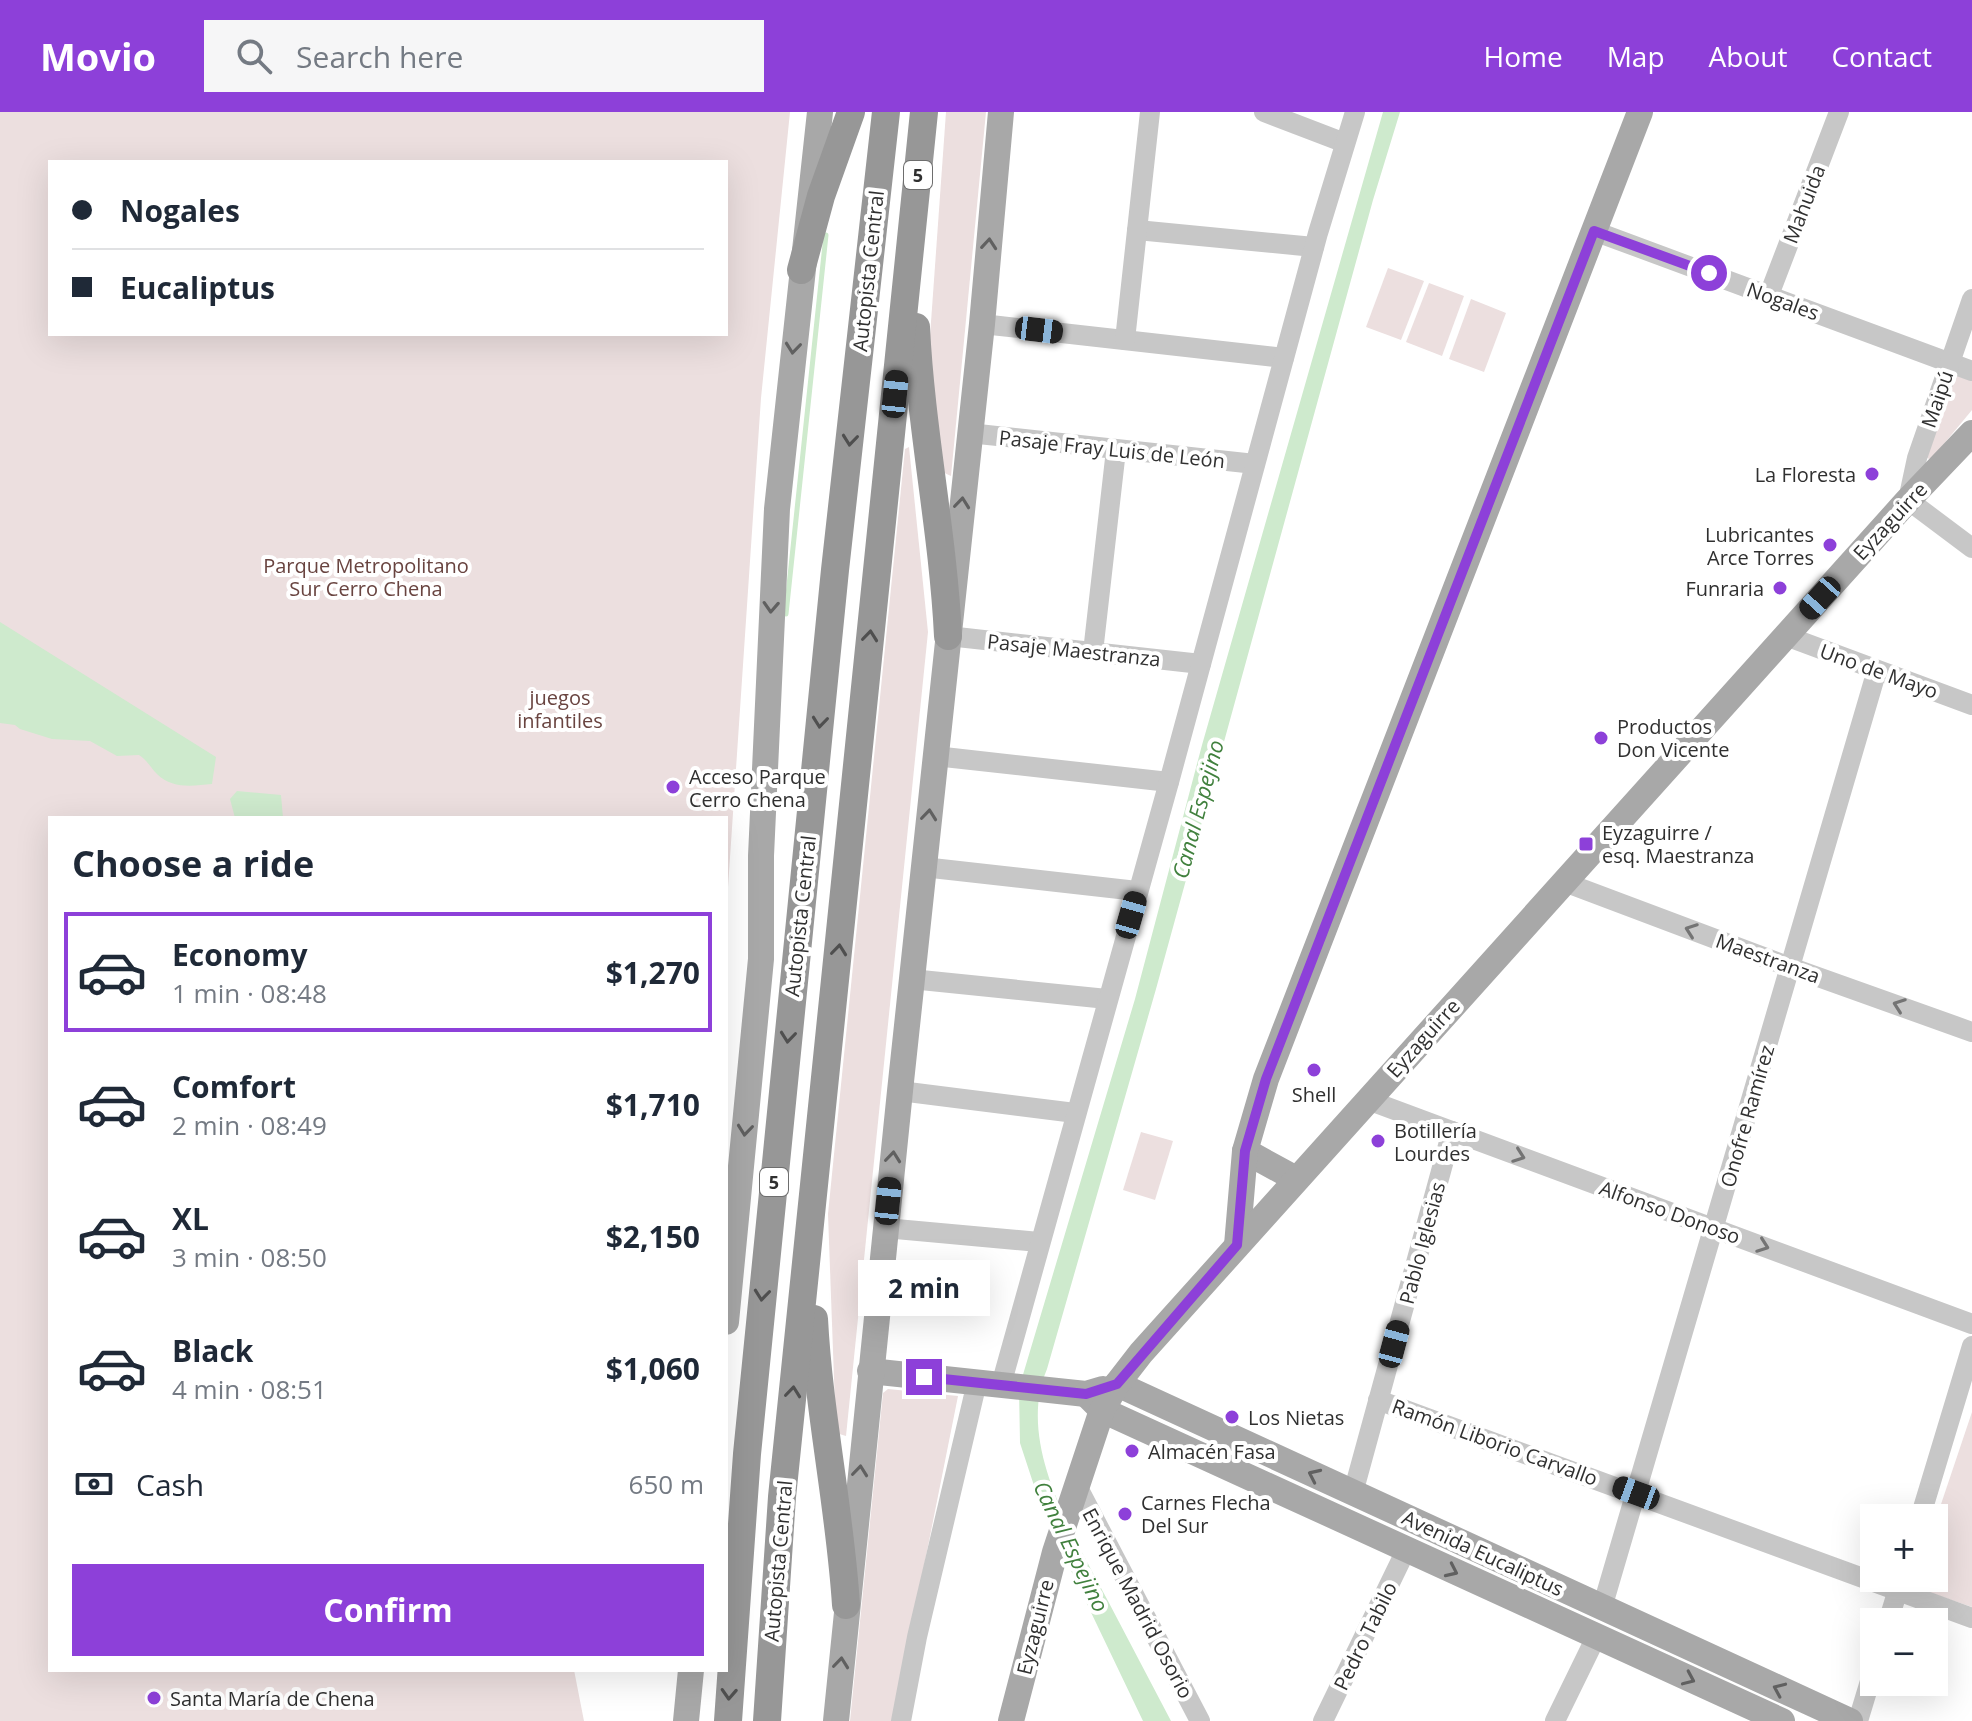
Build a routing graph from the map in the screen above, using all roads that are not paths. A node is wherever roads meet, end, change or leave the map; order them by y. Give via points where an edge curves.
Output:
1 (820, 112) edge
2 (851, 112) edge
3 (886, 112) edge
4 (924, 112) edge
5 (1001, 112) edge
6 (1150, 112) edge
7 (1264, 112) edge
8 (1355, 112) edge
9 (1640, 112) edge
10 (1839, 112) edge
11 (1345, 143) junction
12 (1137, 230) junction
13 (1594, 231) junction
14 (911, 239) junction
15 (1314, 247) junction
16 (801, 270) junction
17 (1769, 295) junction
18 (1972, 299) edge
19 (982, 324) junction
20 (1125, 340) junction
21 (1284, 358) junction
22 (1949, 362) junction
23 (1972, 371) edge
24 (969, 433) junction
25 (1972, 433) edge
26 (1116, 450) junction
27 (1255, 464) junction
28 (1908, 500) junction
29 (1972, 548) edge
30 (948, 636) junction
31 (1786, 636) junction
32 (1093, 652) junction
33 (1201, 664) junction
34 (1877, 670) junction
35 (1972, 705) edge
36 (935, 756) junction
37 (1169, 782) junction
38 (923, 867) junction
39 (1564, 882) junction
40 (1137, 891) junction
41 (1790, 967) junction
42 (911, 979) junction
43 (1107, 999) junction
44 (1972, 1032) edge
45 (900, 1091) junction
46 (1368, 1100) junction
47 (1075, 1113) junction
48 (1452, 1131) junction
49 (1245, 1151) junction
50 (1296, 1179) junction
51 (812, 1223) junction
52 (885, 1228) junction
53 (1714, 1228) junction
54 (1039, 1242) junction
55 (1237, 1245) junction
56 (728, 1301) edge
57 (1972, 1324) edge
58 (1972, 1346) edge
59 (870, 1371) junction
60 (1117, 1384) junction
61 (997, 1385) junction
62 (1378, 1400) junction
63 (1094, 1402) junction
64 (1353, 1493) junction
65 (1636, 1493) junction
66 (1073, 1495) junction
67 (1924, 1504) edge
68 (1406, 1550) junction
69 (1860, 1571) edge
70 (1916, 1592) edge
71 (846, 1605) junction
72 (1602, 1608) junction
73 (1972, 1618) edge
74 (1596, 1637) junction
75 (691, 1672) edge
76 (1866, 1696) edge
77 (686, 1721) edge
78 (728, 1721) edge
79 (767, 1721) edge
80 (836, 1721) edge
81 (901, 1721) edge
82 (1011, 1721) edge
83 (1200, 1721) edge
84 (1323, 1721) edge
85 (1555, 1721) edge
86 (1782, 1721) edge
87 (1850, 1721) edge
88 (1858, 1721) edge

1 - 16 main road
2 - 16 highway
3 -> 78 highway, Autopista Central / 5 via 751,1406
4 - 14 highway, Autopista Central / 5
19 -> 5 main road
6 - 12 street
7 - 11 street
8 - 11 street
9 - 13 main road
10 - 17 street, Mahuida
11 - 15 street
12 - 15 street
12 - 20 street
13 - 17 street, Nogales
13 - 49 main road via 1266,1079
14 - 30 highway via 920,400 940,532
51 -> 14 highway, Autopista Central / 5
15 - 21 street
16 -> 56 main road via 771,601 761,959
17 - 22 street, Nogales
18 - 22 street, Maipú
19 - 20 street
19 - 24 main road
20 - 21 street
21 - 27 street
22 - 23 street, Nogales
22 - 28 street, Maipú
24 - 26 street, Pasaje Fray Luis de León
30 -> 24 main road
25 - 28 main road, Eyzaguirre
26 - 27 street, Pasaje Fray Luis de León
26 - 32 street
27 - 33 street
28 - 29 street
28 - 31 main road, Eyzaguirre
30 - 32 street, Pasaje Maestranza
30 - 36 main road
31 - 34 street, Uno de Mayo
31 - 39 main road, Eyzaguirre
32 - 33 street, Pasaje Maestranza
33 - 37 street
34 - 35 street, Uno de Mayo
34 - 41 street, Onofre Ramírez
36 - 37 street
38 -> 36 main road
37 - 40 street
38 - 40 street
38 - 42 main road
41 -> 39 street, Maestranza
39 - 46 main road, Eyzaguirre
40 - 43 street
44 -> 41 street, Maestranza
41 - 53 street, Onofre Ramírez
42 - 43 street
42 - 45 main road
43 - 47 street
45 - 47 street
52 -> 45 main road
46 - 48 street, Alfonso Donoso
46 - 50 main road, Eyzaguirre
47 - 54 street
48 -> 53 street, Alfonso Donoso
48 - 62 street, Pablo Iglesias
49 - 50 main road
49 - 55 main road
50 - 55 main road, Eyzaguirre
51 - 71 highway via 817,1364
79 -> 51 highway, Autopista Central / 5 via 782,1497
52 - 54 street
52 - 59 main road
53 -> 57 street, Alfonso Donoso
53 - 65 street, Onofre Ramírez
54 - 61 street
55 - 60 main road, Eyzaguirre
58 - 67 street
59 - 61 main road
71 -> 59 main road
60 - 63 main road
64 -> 60 main road, Avenida Eucaliptus
61 - 63 main road via 1057,1391
61 - 81 street via 917,1637
62 - 64 street, Pablo Iglesias
62 - 65 street, Ramón Liborio Carvallo
63 - 66 main road, Eyzaguirre
63 - 68 main road, Avenida Eucaliptus
64 - 72 main road, Avenida Eucaliptus
65 - 69 street, Ramón Liborio Carvallo
65 - 72 street, Onofre Ramírez
66 - 82 main road, Eyzaguirre
66 - 83 street, Enrique Madrid Osorio
68 -> 74 main road, Avenida Eucaliptus
68 - 84 street, Pedro Tabilo
70 - 73 street, Ramón Liborio Carvallo
80 -> 71 main road
87 -> 72 main road, Avenida Eucaliptus
74 - 85 street
74 -> 86 main road, Avenida Eucaliptus
75 - 77 main road
76 - 88 street

